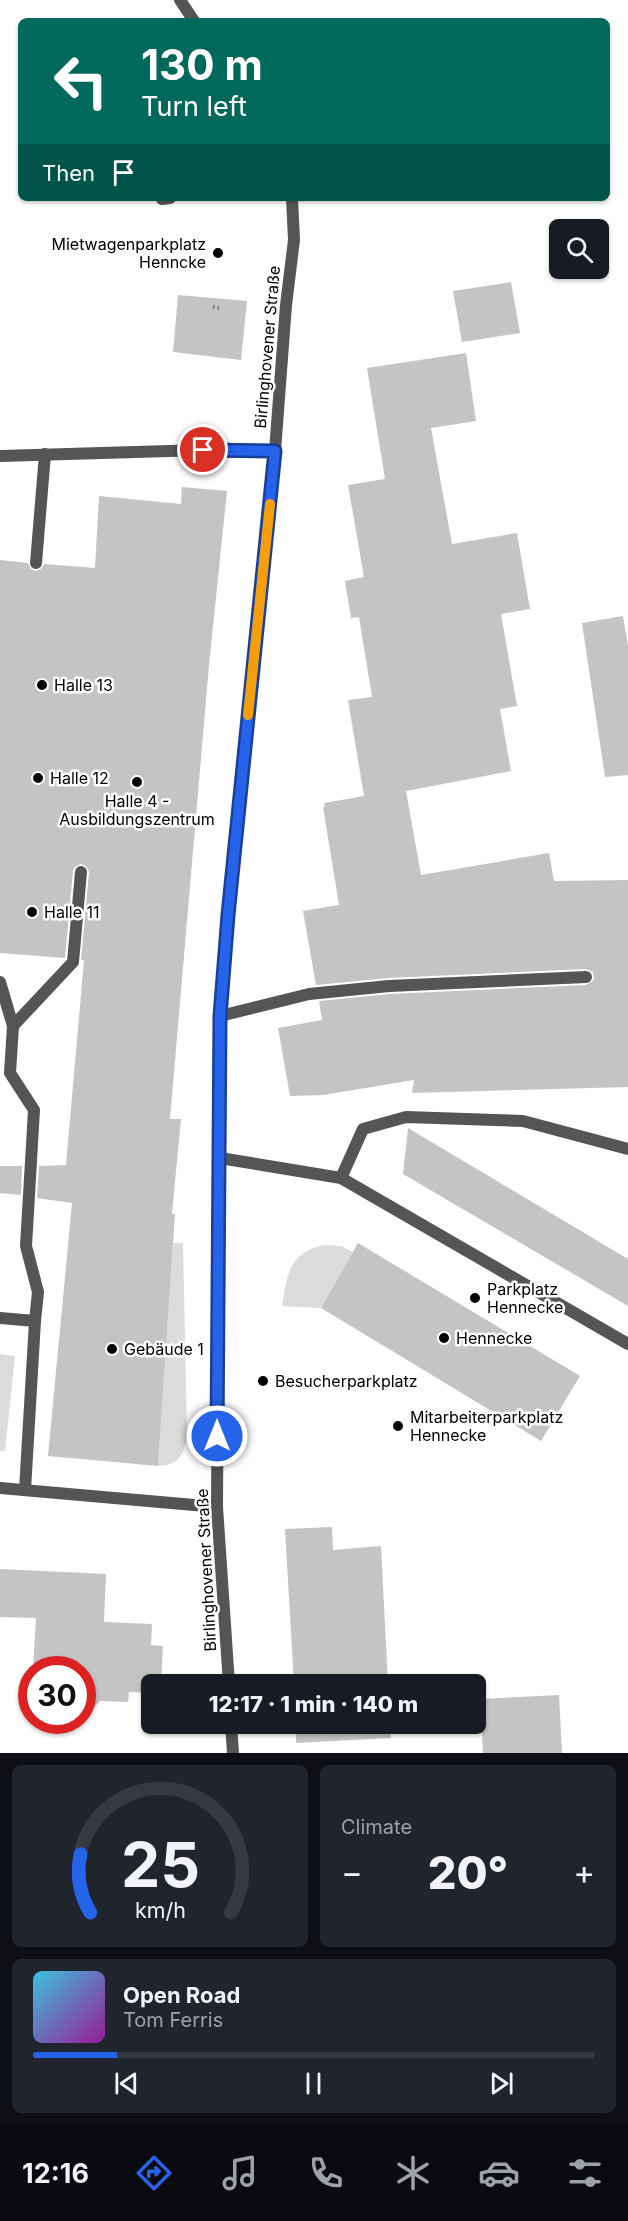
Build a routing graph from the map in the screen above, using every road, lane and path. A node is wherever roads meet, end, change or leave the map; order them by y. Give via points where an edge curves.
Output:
1 (180, 0) edge
2 (192, 18) edge
3 (292, 201) edge
4 (213, 307) dead end
5 (220, 308) dead end
6 (275, 451) junction
7 (45, 454) junction
8 (0, 456) edge
9 (36, 564) dead end
10 (81, 872) dead end
11 (586, 977) dead end
12 (0, 982) edge
13 (220, 1016) junction
14 (13, 1026) junction
15 (628, 1149) edge
16 (220, 1158) junction
17 (341, 1178) junction
18 (0, 1318) edge
19 (35, 1321) junction
20 (628, 1344) edge
21 (0, 1488) edge
22 (25, 1490) junction
23 (217, 1507) junction
24 (228, 1674) edge
25 (232, 1734) edge
26 (233, 1753) edge

1 - 2 street
3 - 6 street, Birlinghovener Straße via 294,240
4 - 5 path
6 - 7 street
6 - 13 street, Birlinghovener Straße
7 - 8 street
7 - 9 street
10 - 14 street via 73,962
11 - 13 street via 389,986 309,994
12 - 14 street
13 - 16 street, Birlinghovener Straße
14 - 19 street via 10,1073 34,1110 26,1246 38,1292
15 - 17 street via 524,1121 406,1117 363,1129
16 - 17 street
16 - 23 street, Birlinghovener Straße
17 - 20 street
18 - 19 street
19 - 22 street
21 - 22 street
22 - 23 street
23 - 24 street, Birlinghovener Straße
25 - 26 street

